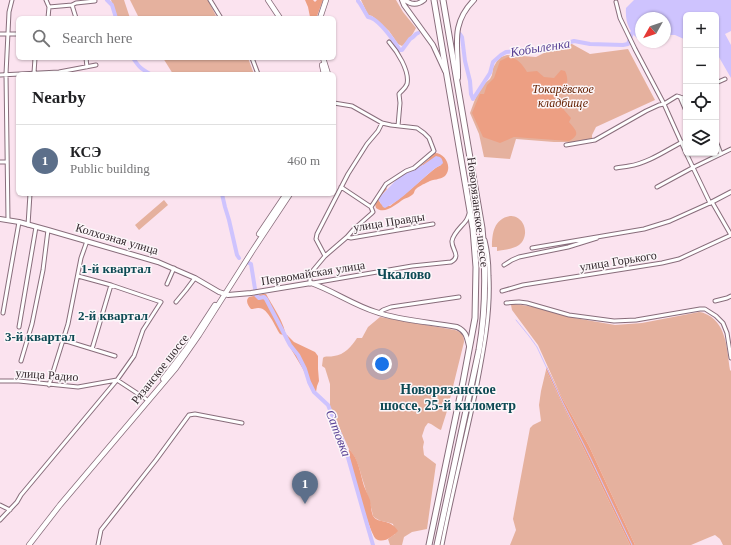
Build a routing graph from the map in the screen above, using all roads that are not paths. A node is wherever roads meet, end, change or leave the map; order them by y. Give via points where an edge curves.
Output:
1 (12, 0) edge
2 (46, 0) edge
3 (210, 0) edge
4 (268, 0) edge
5 (326, 0) edge
6 (402, 0) edge
7 (405, 0) edge
8 (424, 0) edge
9 (434, 0) edge
10 (443, 0) edge
11 (474, 0) edge
12 (95, 1) edge
13 (616, 2) dead end
14 (72, 5) junction
15 (49, 7) junction
16 (48, 16) edge
17 (75, 16) edge
18 (220, 16) edge
19 (279, 16) edge
20 (321, 16) edge
21 (0, 34) edge
22 (8, 34) junction
23 (16, 34) edge
24 (389, 42) dead end
25 (35, 60) edge
26 (86, 60) edge
27 (253, 60) edge
28 (322, 60) edge
29 (323, 60) edge
30 (96, 65) dead end
31 (87, 67) junction
32 (34, 72) edge
33 (59, 72) edge
34 (257, 72) edge
35 (324, 72) edge
36 (327, 72) edge
37 (6, 74) junction
38 (16, 74) edge
39 (0, 75) edge
40 (447, 75) junction
41 (725, 79) dead end
42 (719, 82) edge
43 (458, 87) junction
44 (680, 97) junction
45 (683, 98) edge
46 (336, 103) edge
47 (664, 104) junction
48 (683, 104) edge
49 (382, 123) junction
50 (398, 126) junction
51 (682, 142) joint
52 (566, 145) dead end
53 (719, 149) edge
54 (731, 149) edge
55 (721, 154) junction
56 (687, 156) edge
57 (0, 162) edge
58 (7, 162) junction
59 (616, 168) dead end
60 (692, 168) junction
61 (341, 186) junction
62 (657, 187) dead end
63 (731, 192) edge
64 (30, 196) edge
65 (285, 196) edge
66 (289, 196) edge
67 (336, 196) edge
68 (336, 196) edge
69 (711, 202) junction
70 (371, 207) junction
71 (470, 212) junction
72 (0, 219) edge
73 (8, 220) junction
74 (19, 222) junction
75 (433, 224) dead end
76 (28, 225) junction
77 (36, 227) junction
78 (482, 228) junction
79 (48, 230) junction
80 (608, 235) junction
81 (731, 235) edge
82 (347, 237) junction
83 (87, 241) junction
84 (532, 248) dead end
85 (325, 256) junction
86 (504, 265) dead end
87 (174, 268) junction
88 (78, 276) junction
89 (194, 278) junction
90 (310, 283) junction
91 (167, 284) dead end
92 (111, 285) junction
93 (502, 291) dead end
94 (224, 294) junction
95 (731, 296) edge
96 (459, 297) dead end
97 (715, 301) dead end
98 (176, 302) dead end
99 (506, 303) dead end
100 (3, 313) dead end
101 (380, 313) junction
102 (19, 327) dead end
103 (63, 340) junction
104 (92, 349) junction
105 (469, 352) junction
106 (116, 356) dead end
107 (731, 358) edge
108 (22, 361) dead end
109 (117, 380) junction
110 (0, 381) edge
111 (49, 385) junction
112 (146, 399) junction
113 (242, 423) dead end
114 (0, 505) edge
115 (10, 510) junction
116 (0, 520) edge
117 (25, 545) edge
118 (29, 545) edge
119 (98, 545) edge
120 (429, 545) edge
121 (437, 545) edge
122 (442, 545) edge

1 - 22 street
2 - 15 street
3 - 18 street
4 - 19 main road
5 - 20 main road
6 - 40 main road via 433,45
7 - 8 main road via 415,4
9 - 40 highway, Новорязанское шоссе
10 - 43 highway, Новорязанское шоссе
11 - 43 main road via 461,18 457,33
12 - 14 street
13 - 47 street via 620,18
14 - 15 street
14 - 17 street
15 - 16 street
21 - 22 street
22 - 23 street
22 - 37 street
24 - 50 street via 396,50 408,79 405,89 399,94
25 - 32 street
26 - 31 street
27 - 34 street
28 - 35 main road
29 - 36 main road
30 - 31 street
31 - 33 street
37 - 38 street
37 - 39 street
37 - 58 street
40 - 71 highway, Новорязанское шоссе
41 - 42 street
43 - 78 highway, Новорязанское шоссе
44 - 45 street
44 - 47 street via 677,96
44 - 48 street
46 - 49 street via 352,106
47 - 51 street
47 - 52 street via 646,111 595,140
49 - 50 street
49 - 61 street
50 - 70 street via 420,130 429,138 434,151 414,168 386,184
51 - 59 street via 641,162
53 - 55 street
54 - 55 street
55 - 60 street
56 - 60 street
57 - 58 street
58 - 73 street
60 - 62 street
60 - 69 street
61 - 68 street
61 - 70 street
63 - 69 street
64 - 76 street
65 - 94 main road, Рязанское шоссе
66 - 94 main road, Рязанское шоссе
67 - 85 street via 316,234
69 - 80 street via 670,221 644,229
69 - 81 street
70 - 82 street via 373,212
71 - 90 street, Первомайская улица via 453,238 456,258 451,262
71 - 105 highway, Новорязанское шоссе via 476,275 475,318
72 - 73 main road, Колхозная улица
73 - 74 main road, Колхозная улица
74 - 76 main road, Колхозная улица
74 - 100 street
75 - 82 street, улица Правды
76 - 77 main road, Колхозная улица
77 - 79 main road, Колхозная улица
77 - 102 street
78 - 121 highway, Новорязанское шоссе via 485,283 481,335
78 - 122 street via 489,265 489,314 482,361
79 - 83 main road, Колхозная улица
79 - 108 street via 43,270
80 - 84 street
80 - 86 street via 568,247 519,257
81 - 93 street, улица Горького via 662,264 523,285
82 - 85 street
83 - 87 main road, Колхозная улица
83 - 88 street
85 - 90 street via 310,274
87 - 89 main road, Колхозная улица
87 - 91 street
88 - 92 street
88 - 103 street
89 - 94 main road, Колхозная улица
89 - 98 street
90 - 94 main road, Первомайская улица via 252,293
90 - 101 main road
92 - 104 street
92 - 109 street via 161,302 143,330 134,356
94 - 112 main road, Рязанское шоссе via 174,366
94 - 118 main road, Рязанское шоссе via 176,368
95 - 97 street
96 - 101 street via 390,307
99 - 107 street via 527,303 569,315 614,321 705,309 723,323
101 - 105 main road via 457,327 464,331 467,337
103 - 104 street
103 - 111 street
104 - 106 street
105 - 120 highway, Новорязанское шоссе
109 - 111 street, улица Радио via 78,387
109 - 112 street
109 - 115 street
110 - 111 street, улица Радио
112 - 117 main road, Рязанское шоссе
113 - 119 street via 189,415 101,530
114 - 115 street
115 - 116 street

